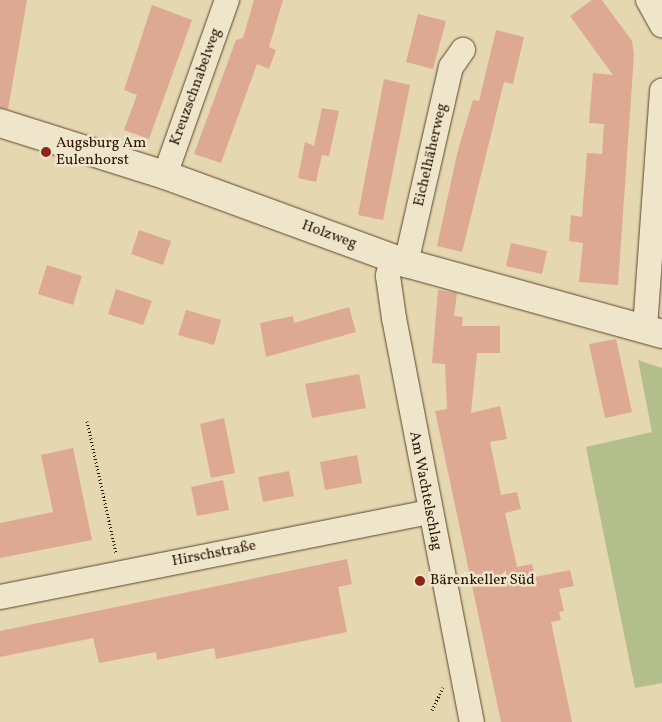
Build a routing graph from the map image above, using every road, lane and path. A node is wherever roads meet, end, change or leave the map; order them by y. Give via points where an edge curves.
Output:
1 (227, 0) edge
2 (648, 0) edge
3 (662, 25) edge
4 (463, 50) dead end
5 (662, 90) edge
6 (0, 123) edge
7 (165, 175) junction
8 (399, 260) junction
9 (654, 331) edge
10 (87, 421) dead end
11 (428, 512) junction
12 (121, 573) junction
13 (0, 597) edge
14 (472, 722) edge

1 - 7 street, Kreuzschnabelweg
2 - 3 street
4 - 8 street, Eichelhäherweg via 451,67
5 - 9 street
6 - 7 street, Holzweg
7 - 8 street, Holzweg
8 - 9 street, Holzweg
8 - 11 street, Am Wachtelschlag via 390,293
10 - 12 path
11 - 12 street, Hirschstraße
11 - 14 street, Am Wachtelschlag
12 - 13 street, Hirschstraße

